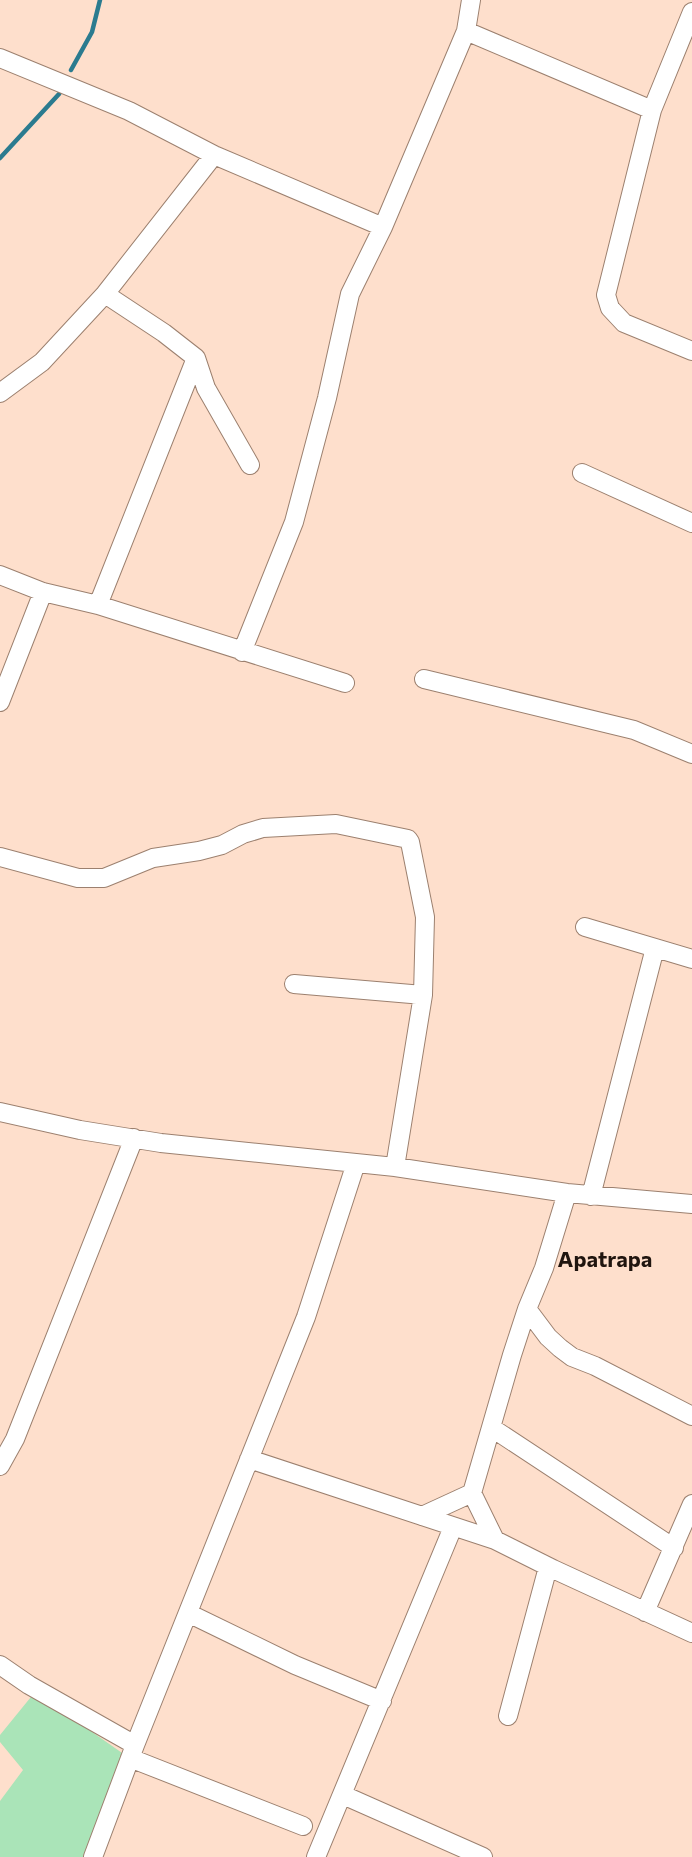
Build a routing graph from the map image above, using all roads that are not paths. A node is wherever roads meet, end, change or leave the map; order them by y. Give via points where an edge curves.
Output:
1 (471, 0) edge
2 (692, 12) edge
3 (466, 31) junction
4 (0, 58) edge
5 (652, 110) junction
6 (214, 155) junction
7 (383, 227) junction
8 (105, 294) junction
9 (692, 351) edge
10 (196, 358) junction
11 (0, 392) edge
12 (250, 464) dead end
13 (582, 473) dead end
14 (692, 523) edge
15 (0, 575) edge
16 (43, 592) junction
17 (98, 606) junction
18 (242, 652) junction
19 (424, 679) dead end
20 (345, 683) dead end
21 (0, 702) edge
22 (692, 754) edge
23 (0, 857) edge
24 (585, 927) dead end
25 (655, 948) junction
26 (692, 959) edge
27 (294, 984) dead end
28 (423, 995) junction
29 (0, 1112) edge
30 (134, 1138) junction
31 (356, 1162) junction
32 (395, 1167) junction
33 (567, 1193) junction
34 (591, 1196) junction
35 (692, 1204) edge
36 (527, 1309) junction
37 (692, 1416) edge
38 (492, 1428) junction
39 (249, 1459) junction
40 (0, 1466) edge
41 (472, 1493) junction
42 (692, 1504) edge
43 (422, 1516) junction
44 (453, 1527) junction
45 (495, 1540) junction
46 (674, 1548) junction
47 (548, 1567) junction
48 (645, 1612) junction
49 (188, 1613) junction
50 (692, 1633) edge
51 (0, 1665) edge
52 (382, 1701) junction
53 (508, 1716) dead end
54 (133, 1752) junction
55 (343, 1795) junction
56 (303, 1826) dead end
57 (93, 1857) edge
58 (316, 1857) edge
59 (483, 1857) edge

1 - 3 street
2 - 5 street
3 - 5 street
3 - 7 street
4 - 6 street via 129,111
5 - 9 street via 606,295 610,308 624,323
6 - 7 street
6 - 8 street
7 - 18 street via 350,294 294,522
8 - 10 street
8 - 11 street via 42,362
10 - 12 street via 206,388
10 - 17 street
13 - 14 street
15 - 16 street
16 - 17 street
16 - 21 street
17 - 18 street
18 - 20 street
19 - 22 street via 634,730
23 - 28 street via 78,878 104,878 153,858 222,846 243,834 263,828 336,824 403,837 410,842 425,917
24 - 25 street
25 - 26 street
25 - 34 street
27 - 28 street
28 - 32 street
29 - 30 street
30 - 31 street
30 - 40 street via 15,1439
31 - 32 street
31 - 39 street via 306,1317
32 - 33 street
33 - 34 street
33 - 36 street via 544,1268
34 - 35 street
36 - 37 street via 548,1337 572,1357
36 - 38 street
38 - 41 street
38 - 46 street
39 - 43 street
39 - 49 street
41 - 43 street
41 - 45 street
42 - 46 street
43 - 44 street
44 - 45 street
44 - 52 street
45 - 47 street
46 - 48 street
47 - 48 street
47 - 53 street
48 - 50 street
49 - 52 street via 295,1665
49 - 54 street
51 - 54 street
52 - 55 street
54 - 56 street
54 - 57 street
55 - 58 street
55 - 59 street

